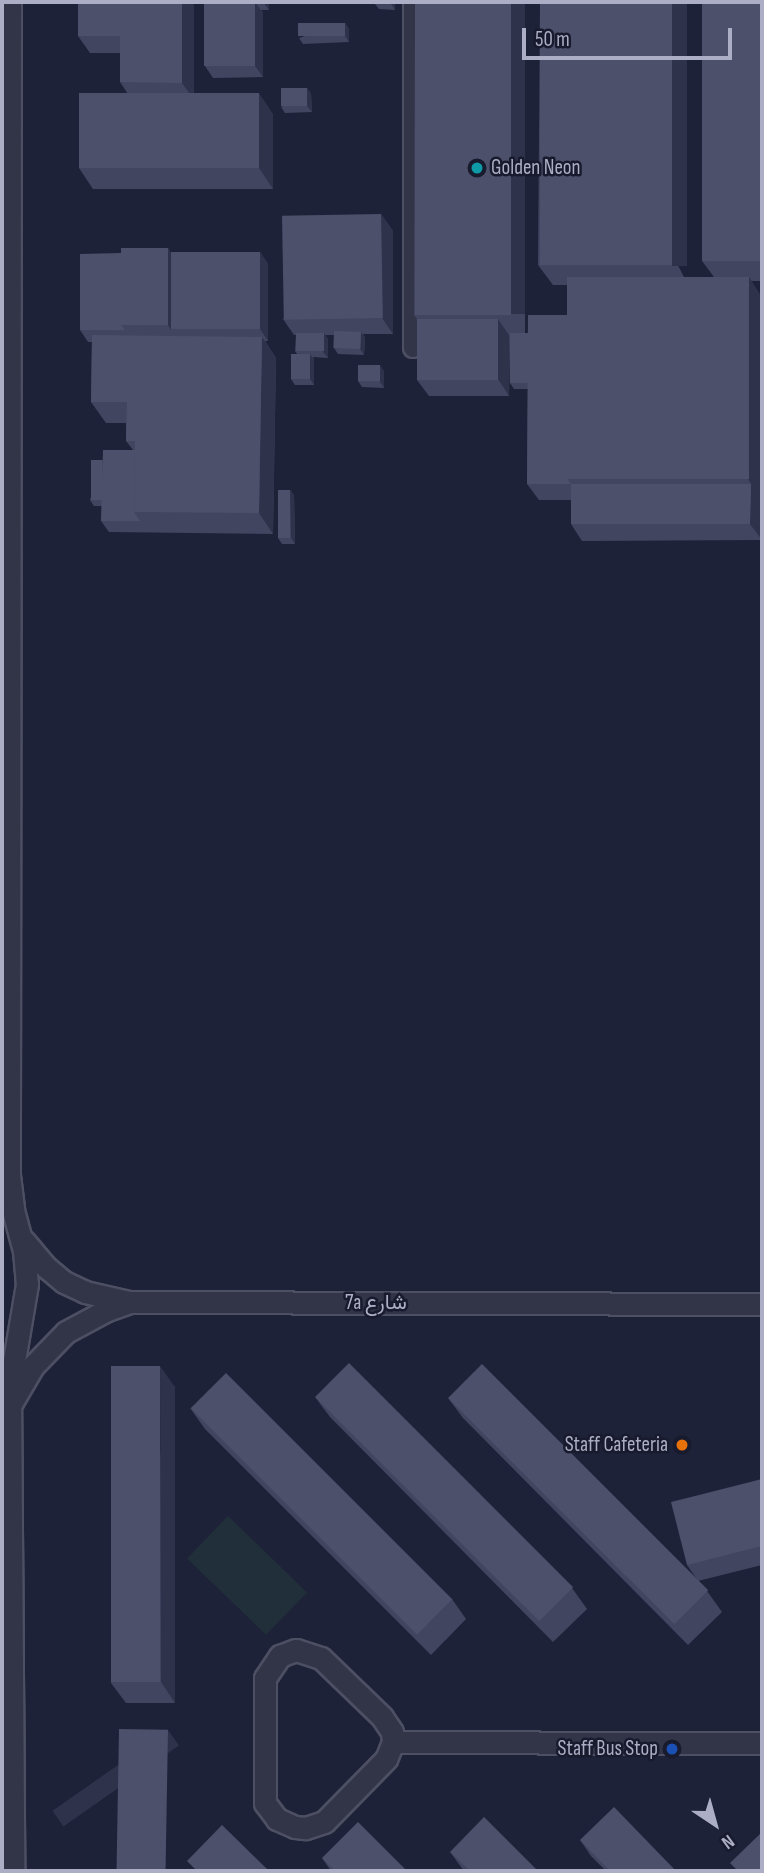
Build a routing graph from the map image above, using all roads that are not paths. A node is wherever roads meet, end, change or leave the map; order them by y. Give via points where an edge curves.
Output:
1 (10, 2) edge
2 (414, 2) edge
3 (413, 348) dead end
4 (6, 609) edge
5 (18, 1231) junction
6 (130, 1302) junction
7 (762, 1304) edge
8 (10, 1407) junction
9 (12, 1588) junction
10 (2, 1608) edge
11 (393, 1742) junction
12 (762, 1743) edge
13 (12, 1871) edge

1 - 4 street
2 - 3 lane
4 - 5 street via 9,1175
5 - 6 street, 7a شارع via 38,1259 64,1282 85,1293
5 - 8 street via 27,1284 12,1362
6 - 7 street, 7a شارع
6 - 8 street via 66,1332 33,1366
8 - 9 street
9 - 10 street
9 - 13 street
11 - 11 street via 382,1717 313,1653 288,1652 273,1662 265,1678 265,1803 277,1819 295,1828 324,1822 386,1759
11 - 12 street

